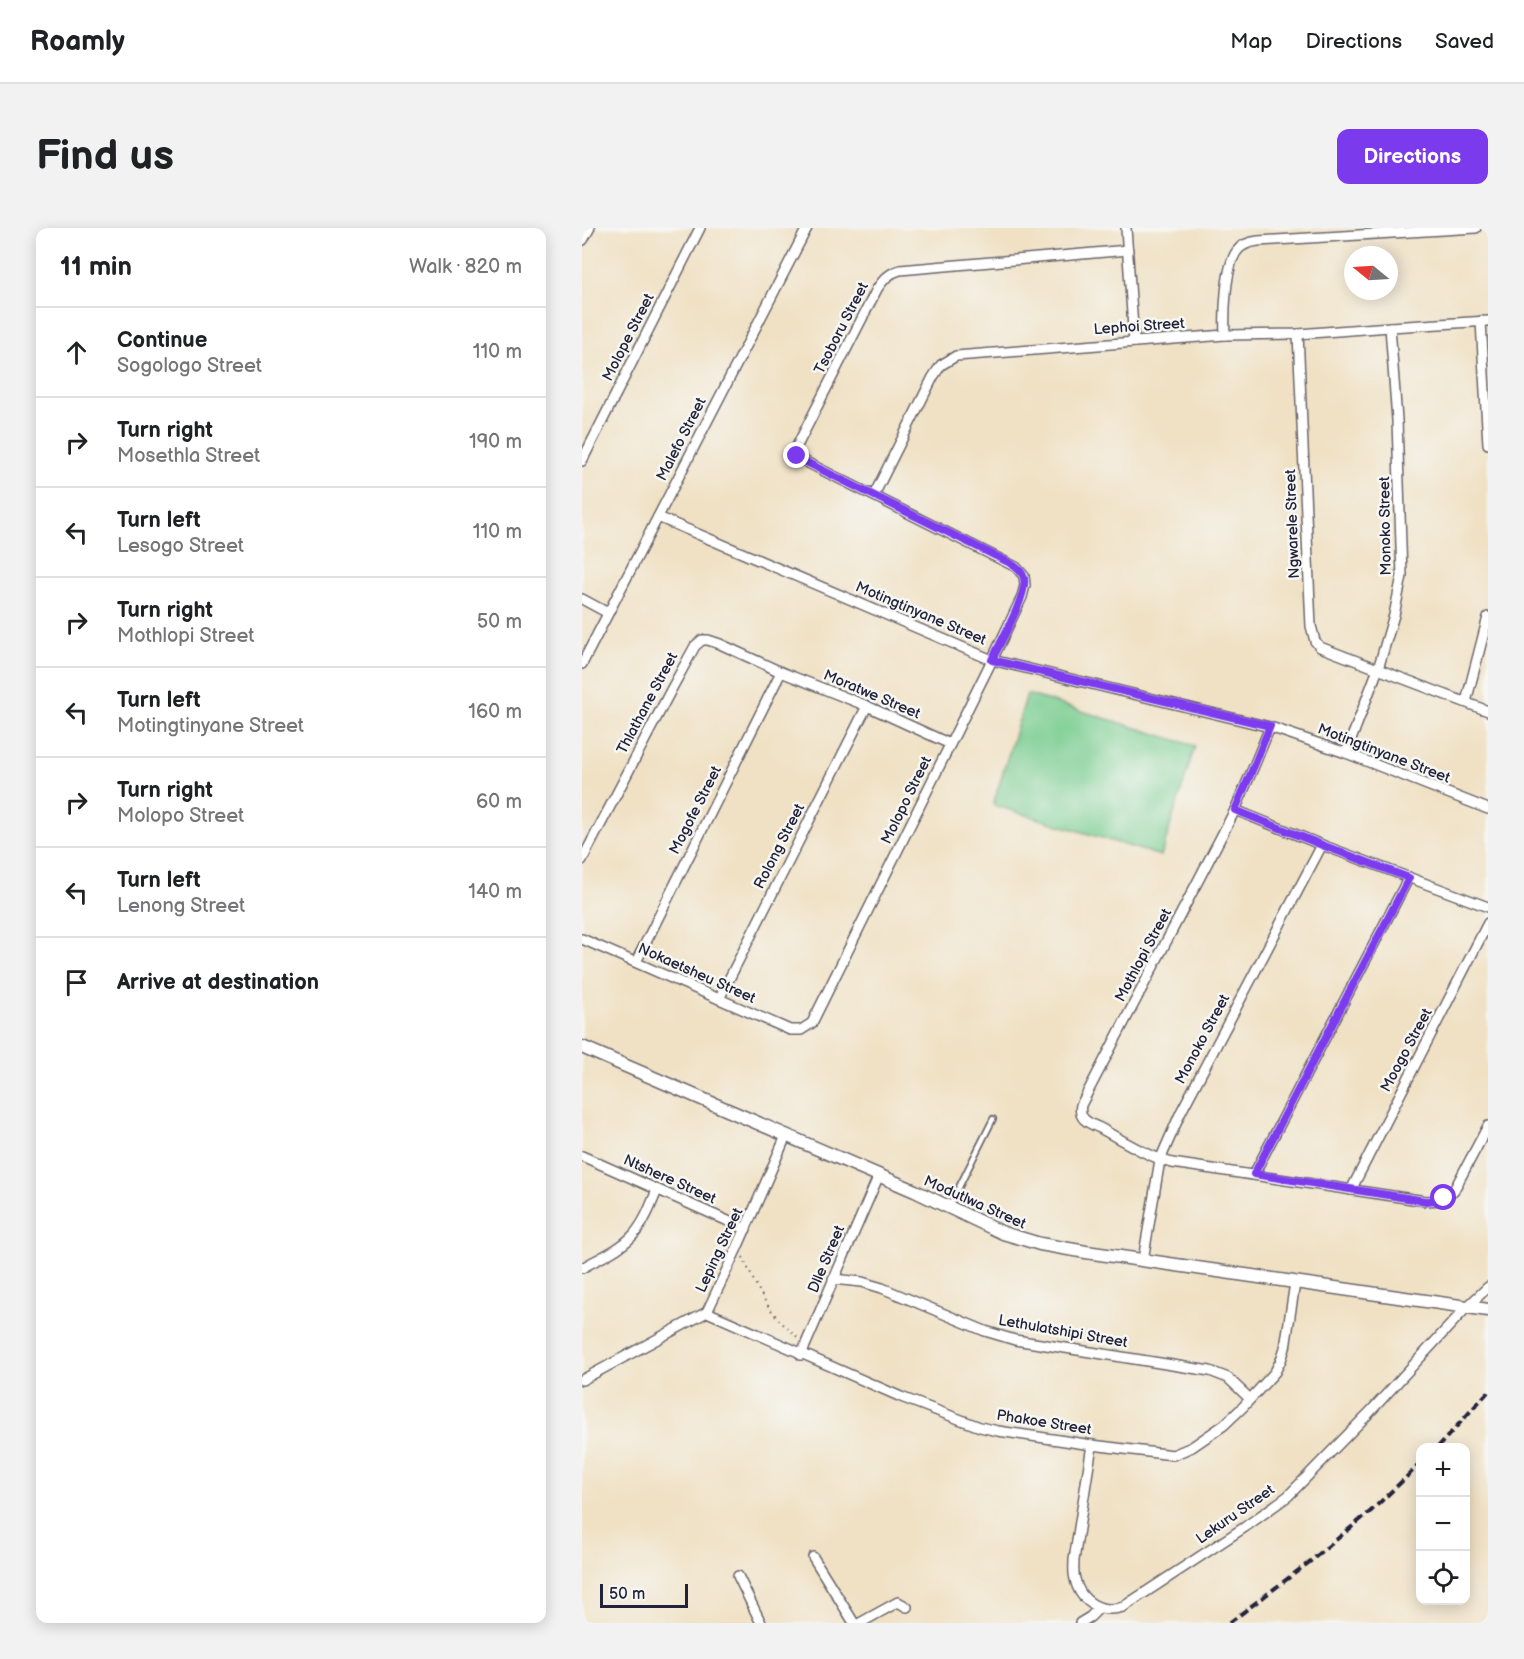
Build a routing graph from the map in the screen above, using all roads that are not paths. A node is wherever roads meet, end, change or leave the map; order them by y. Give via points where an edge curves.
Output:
1 (588, 228) edge
2 (700, 228) edge
3 (807, 228) edge
4 (1126, 228) edge
5 (1476, 228) edge
6 (582, 238) edge
7 (1128, 250) junction
8 (1484, 321) edge
9 (1390, 327) junction
10 (1298, 334) junction
11 (1225, 335) junction
12 (1134, 342) junction
13 (1488, 444) edge
14 (582, 461) edge
15 (874, 495) junction
16 (658, 517) junction
17 (582, 599) edge
18 (608, 613) junction
19 (1488, 617) edge
20 (992, 660) junction
21 (582, 664) edge
22 (1378, 669) junction
23 (781, 672) junction
24 (1466, 702) junction
25 (867, 706) junction
26 (1488, 711) edge
27 (1270, 726) junction
28 (950, 744) junction
29 (1346, 753) junction
30 (1488, 809) edge
31 (1235, 810) junction
32 (1322, 845) junction
33 (582, 860) edge
34 (1409, 878) junction
35 (1488, 907) edge
36 (1488, 923) edge
37 (582, 939) edge
38 (636, 962) junction
39 (719, 999) junction
40 (801, 1030) joint
41 (582, 1047) edge
42 (993, 1119) dead end
43 (1488, 1126) edge
44 (786, 1136) junction
45 (582, 1156) edge
46 (1160, 1160) junction
47 (1254, 1174) junction
48 (879, 1175) junction
49 (657, 1190) junction
50 (1351, 1190) junction
51 (949, 1208) junction
52 (746, 1229) junction
53 (1143, 1260) junction
54 (582, 1268) edge
55 (833, 1279) junction
56 (1295, 1283) junction
57 (1488, 1287) edge
58 (1467, 1307) junction
59 (1488, 1310) edge
60 (707, 1312) junction
61 (803, 1350) junction
62 (582, 1380) edge
63 (1250, 1399) junction
64 (1092, 1445) junction
65 (813, 1557) dead end
66 (738, 1576) dead end
67 (908, 1607) dead end
68 (1100, 1608) junction
69 (761, 1623) edge
70 (854, 1623) edge
71 (860, 1623) edge
72 (1080, 1623) edge

1 - 6 street
2 - 14 street, Molope Street
3 - 16 street, Malefo Street
4 - 7 street
5 - 11 street via 1243,245 1235,252 1229,273
7 - 12 street
7 - 15 street, Tsoboru Street via 900,270 885,277 796,451 804,461
8 - 9 street, Lephoi Street
8 - 13 street
9 - 10 street, Lephoi Street
9 - 22 street, Monoko Street via 1403,566
10 - 11 street, Lephoi Street
10 - 22 street, Ngwarele Street via 1313,634 1320,647
11 - 12 street, Lephoi Street
12 - 15 street, Lephoi Street via 973,354 946,361 933,377
15 - 20 street, Molopo Street via 1020,570 1025,585 1022,597
16 - 18 street, Malefo Street
16 - 20 street, Motingtinyane Street
17 - 18 street
18 - 21 street, Malefo Street
19 - 24 street
20 - 27 street, Motingtinyane Street
20 - 28 street, Molopo Street
22 - 24 street
22 - 29 street, Monoko Street
23 - 25 street, Moratwe Street
23 - 33 street, Thlathane Street via 716,642 705,640 697,644
23 - 38 street, Mogofe Street
24 - 26 street
25 - 28 street, Moratwe Street
25 - 39 street, Rolong Street
27 - 29 street, Motingtinyane Street
27 - 31 street, Mothlopi Street
28 - 40 street, Molopo Street via 815,1018
29 - 30 street, Motingtinyane Street
31 - 32 street
31 - 46 street, Mothlopi Street via 1081,1106 1084,1119
32 - 34 street
32 - 46 street, Monoko Street via 1181,1112
34 - 35 street
34 - 47 street
36 - 50 street, Moogo Street
37 - 38 street, Nokaetsheu Street
38 - 39 street, Nokaetsheu Street
39 - 40 street, Nokaetsheu Street via 784,1027
41 - 44 street, Modutlwa Street
42 - 51 lane
43 - 50 street, Mothlopi Street via 1454,1190 1440,1200
44 - 48 street, Modutlwa Street
44 - 52 street, Leping Street
45 - 49 street, Ntshere Street
46 - 47 street, Mothlopi Street
46 - 53 street, Monoko Street
47 - 50 street, Mothlopi Street
48 - 51 street, Modutlwa Street
48 - 55 street, Dlle Street
49 - 52 street, Ntshere Street
49 - 54 street via 644,1220 630,1238
51 - 53 street, Modutlwa Street via 1040,1245
52 - 60 street, Leping Street
53 - 56 street, Modutlwa Street
55 - 61 street, Dlle Street
55 - 63 street, Lethulatshipi Street via 882,1288 1015,1341 1210,1371 1228,1378
56 - 58 street, Modutlwa Street
56 - 63 street, Phakoe Street via 1281,1360
57 - 58 street, Lekuru Street
58 - 59 street, Modutlwa Street
58 - 68 street, Lekuru Street via 1288,1496 1123,1607
60 - 61 street, Phakoe Street
60 - 62 street, Leping Street
61 - 64 street, Phakoe Street via 901,1397 969,1424
63 - 64 street, Phakoe Street via 1224,1425 1178,1455
64 - 68 street via 1074,1577 1083,1595
65 - 70 street
66 - 69 street
67 - 71 street via 898,1602
68 - 72 street

